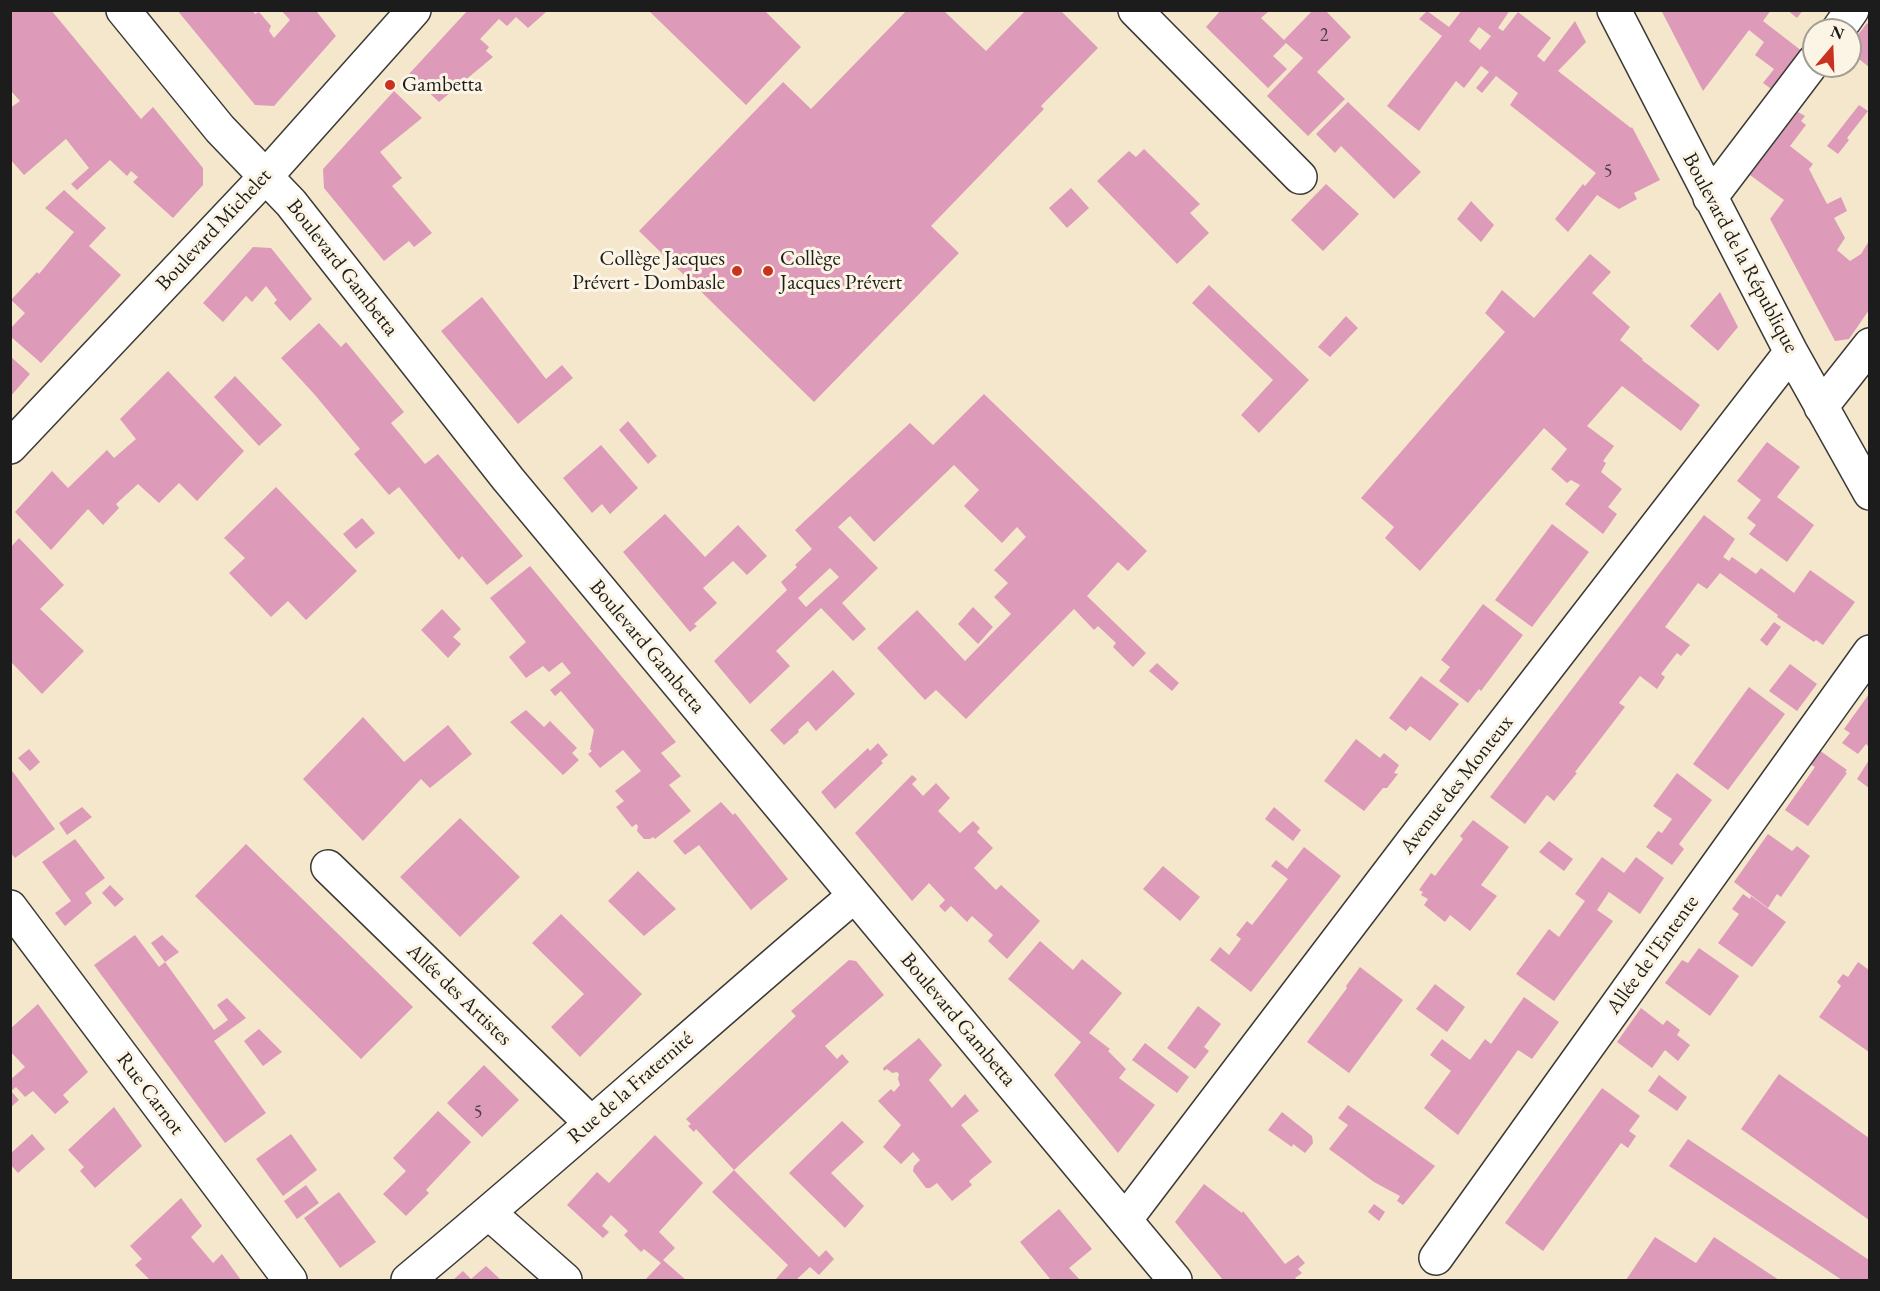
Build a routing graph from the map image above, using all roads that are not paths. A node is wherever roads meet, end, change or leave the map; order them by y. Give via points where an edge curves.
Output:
1 (123, 10) edge
2 (414, 10) edge
3 (1135, 10) edge
4 (1614, 10) edge
5 (1802, 77) edge
6 (266, 176) junction
7 (1300, 177) dead end
8 (1710, 198) junction
9 (1869, 345) edge
10 (1791, 352) junction
11 (1821, 407) junction
12 (10, 447) edge
13 (1869, 493) edge
14 (1869, 652) edge
15 (328, 867) dead end
16 (854, 896) junction
17 (10, 906) edge
18 (591, 1123) junction
19 (489, 1213) junction
20 (1125, 1220) junction
21 (1436, 1258) dead end
22 (290, 1281) edge
23 (408, 1281) edge
24 (565, 1281) edge
25 (1175, 1281) edge

1 - 6 street, Boulevard Gambetta via 220,129
2 - 6 street, Boulevard Michelet
3 - 7 street
4 - 8 street, Boulevard de la République
5 - 8 street
6 - 12 street, Boulevard Michelet
6 - 16 street, Boulevard Gambetta via 508,479
8 - 10 street, Boulevard de la République
9 - 11 street
10 - 11 street, Boulevard de la République
10 - 20 street, Avenue des Monteux
11 - 13 street, Boulevard de la République
14 - 21 street, Allée de l'Entente
15 - 18 street, Allée des Artistes
16 - 18 street, Rue de la Fraternité
16 - 20 street, Boulevard Gambetta
17 - 22 street, Rue Carnot
18 - 19 street, Rue de la Fraternité
19 - 23 street, Rue de la Fraternité
19 - 24 street
20 - 25 street, Boulevard Gambetta

